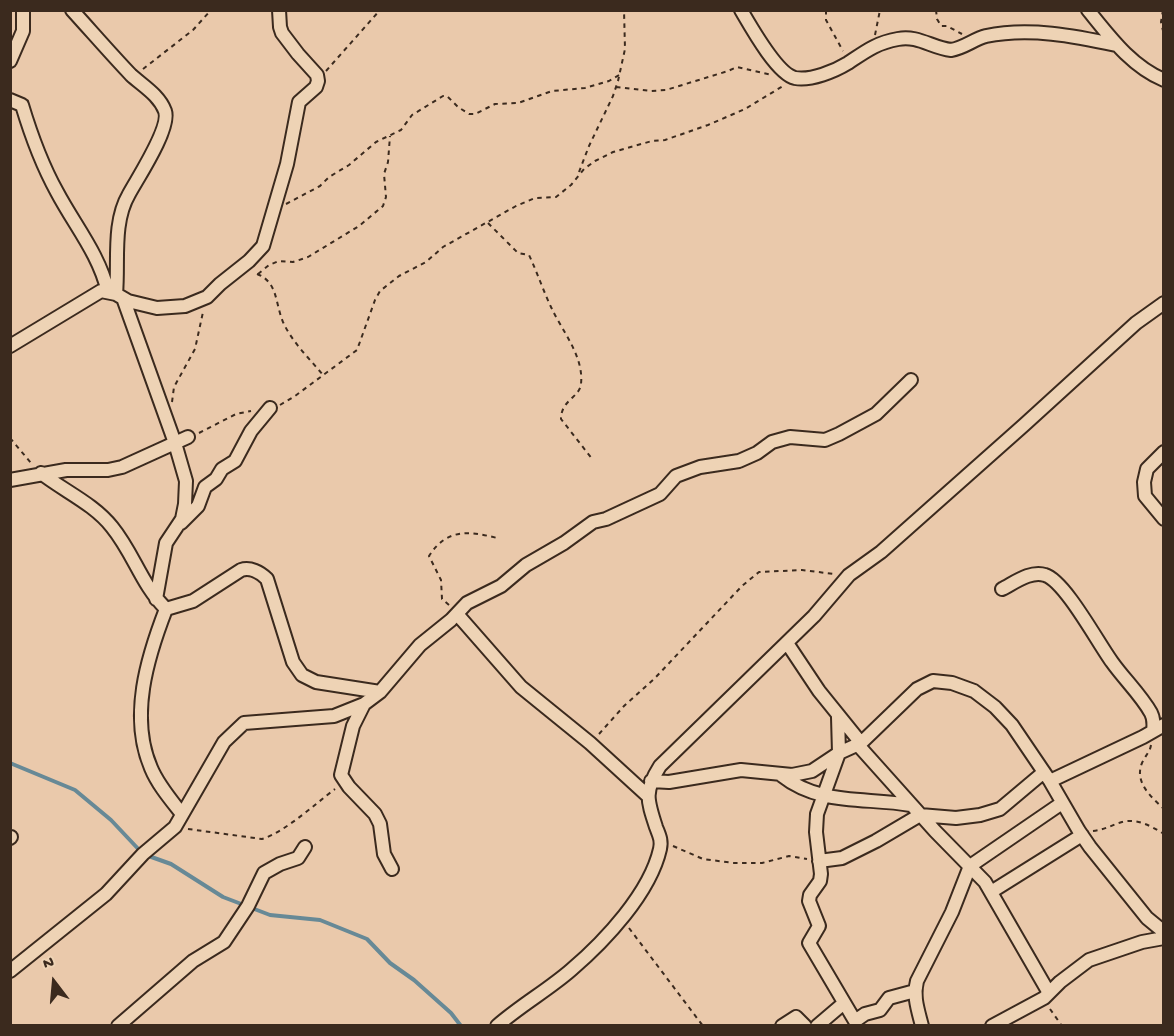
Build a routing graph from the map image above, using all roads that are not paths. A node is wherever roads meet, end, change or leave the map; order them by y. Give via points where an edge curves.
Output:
1 (23, 10) edge
2 (72, 10) edge
3 (279, 10) edge
4 (741, 10) edge
5 (1088, 10) edge
6 (1116, 45) junction
7 (10, 61) edge
8 (1164, 80) edge
9 (10, 100) edge
10 (116, 294) junction
11 (1164, 303) edge
12 (10, 346) edge
13 (910, 380) dead end
14 (270, 408) road end
15 (188, 437) road end
16 (175, 443) junction
17 (1164, 452) edge
18 (41, 473) junction
19 (10, 480) edge
20 (1164, 519) edge
21 (176, 528) junction
22 (1002, 589) dead end
23 (156, 599) junction
24 (166, 609) junction
25 (457, 614) junction
26 (787, 642) junction
27 (380, 692) junction
28 (364, 704) junction
29 (838, 717) junction
30 (1158, 728) edge
31 (860, 744) junction
32 (839, 753) junction
33 (780, 774) junction
34 (1047, 776) junction
35 (651, 781) junction
36 (823, 795) junction
37 (648, 796) junction
38 (1062, 803) junction
39 (911, 805) junction
40 (182, 814) junction
41 (920, 815) junction
42 (1082, 835) junction
43 (305, 847) dead end
44 (819, 861) junction
45 (970, 866) junction
46 (392, 869) dead end
47 (991, 892) junction
48 (1164, 932) edge
49 (1164, 938) edge
50 (10, 971) edge
51 (915, 991) junction
52 (1047, 996) junction
53 (844, 1003) junction
54 (118, 1026) edge
55 (497, 1026) edge
56 (782, 1026) edge
57 (805, 1026) edge
58 (817, 1026) edge
59 (922, 1026) edge
60 (992, 1026) edge

1 - 7 street via 23,31
2 - 10 street via 166,112 148,163 125,202 118,230
3 - 10 street via 282,33 318,81 299,102 287,164 263,246 207,297 185,306 142,305
4 - 6 street via 773,58 795,78 825,74 872,46 900,39 917,38 951,50 984,36 1021,33
5 - 6 street
6 - 8 street via 1152,75
9 - 10 street via 22,105 30,134 50,177
10 - 12 street via 101,291
10 - 16 street
11 - 26 street via 1136,323 880,552 849,575
13 - 25 street via 876,414 825,440 790,437 772,442 739,461 700,467 676,476 660,494 593,522 501,586 467,603
14 - 21 street via 251,431 236,461 205,486 198,506
15 - 16 street
16 - 18 street via 115,469
16 - 21 street via 186,481 186,504
17 - 20 street via 1147,468 1144,482 1145,496
18 - 19 street
18 - 23 street via 111,525
21 - 23 street via 166,543
22 - 30 street via 1036,574 1044,574 1056,583
23 - 24 street
24 - 27 street via 193,601 241,570 253,570 267,579 293,662 302,675 316,682
24 - 40 street via 143,685 141,716 146,756 160,786
25 - 27 street via 420,645
25 - 37 street via 521,687
26 - 29 street
26 - 35 street via 660,766
27 - 28 street
28 - 40 street via 334,716 244,723 224,742
28 - 46 street via 353,726 341,771 345,782 375,814 384,854
29 - 31 street
29 - 32 street
30 - 34 street
31 - 32 street
31 - 34 street via 917,688 933,681 952,683 974,691 995,706
31 - 39 street
32 - 33 street via 812,771 792,776
32 - 36 street
33 - 35 street via 741,770 669,782
33 - 36 street via 806,791
34 - 38 street
34 - 41 street via 1000,809 956,818
35 - 37 street
36 - 39 street
36 - 44 street via 817,814
37 - 55 street via 661,840 659,851 621,918 570,971
38 - 42 street
38 - 45 street
39 - 41 street
40 - 50 street via 176,827 143,854 106,894
41 - 44 street via 842,858
41 - 45 street
42 - 47 street
42 - 48 street via 1147,918
43 - 54 street via 298,858 264,873 224,942 193,961
44 - 53 street via 820,881 809,901 819,926 809,943
45 - 47 street
45 - 51 street
47 - 52 street
49 - 52 street via 1089,960
51 - 53 street via 893,997 880,1010 855,1020
51 - 59 street
52 - 60 street
53 - 58 street
56 - 57 street via 796,1017

